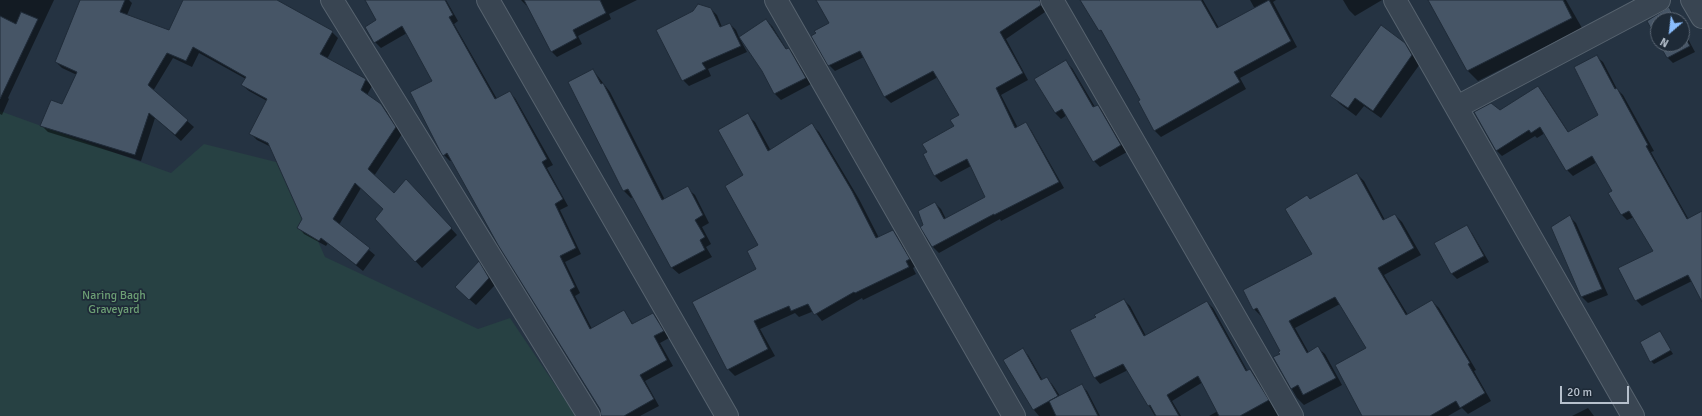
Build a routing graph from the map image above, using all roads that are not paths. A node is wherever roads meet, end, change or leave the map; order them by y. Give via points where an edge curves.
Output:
1 (332, 0) edge
2 (488, 0) edge
3 (776, 0) edge
4 (1052, 0) edge
5 (1395, 0) edge
6 (1658, 0) edge
7 (1692, 0) edge
8 (1702, 17) edge
9 (1457, 107) junction
10 (589, 416) edge
11 (727, 416) edge
12 (1014, 416) edge
13 (1292, 416) edge
14 (1633, 416) edge

1 - 10 street
2 - 11 street
3 - 12 street
4 - 13 street
5 - 9 street
6 - 9 street
7 - 8 street
9 - 14 street

